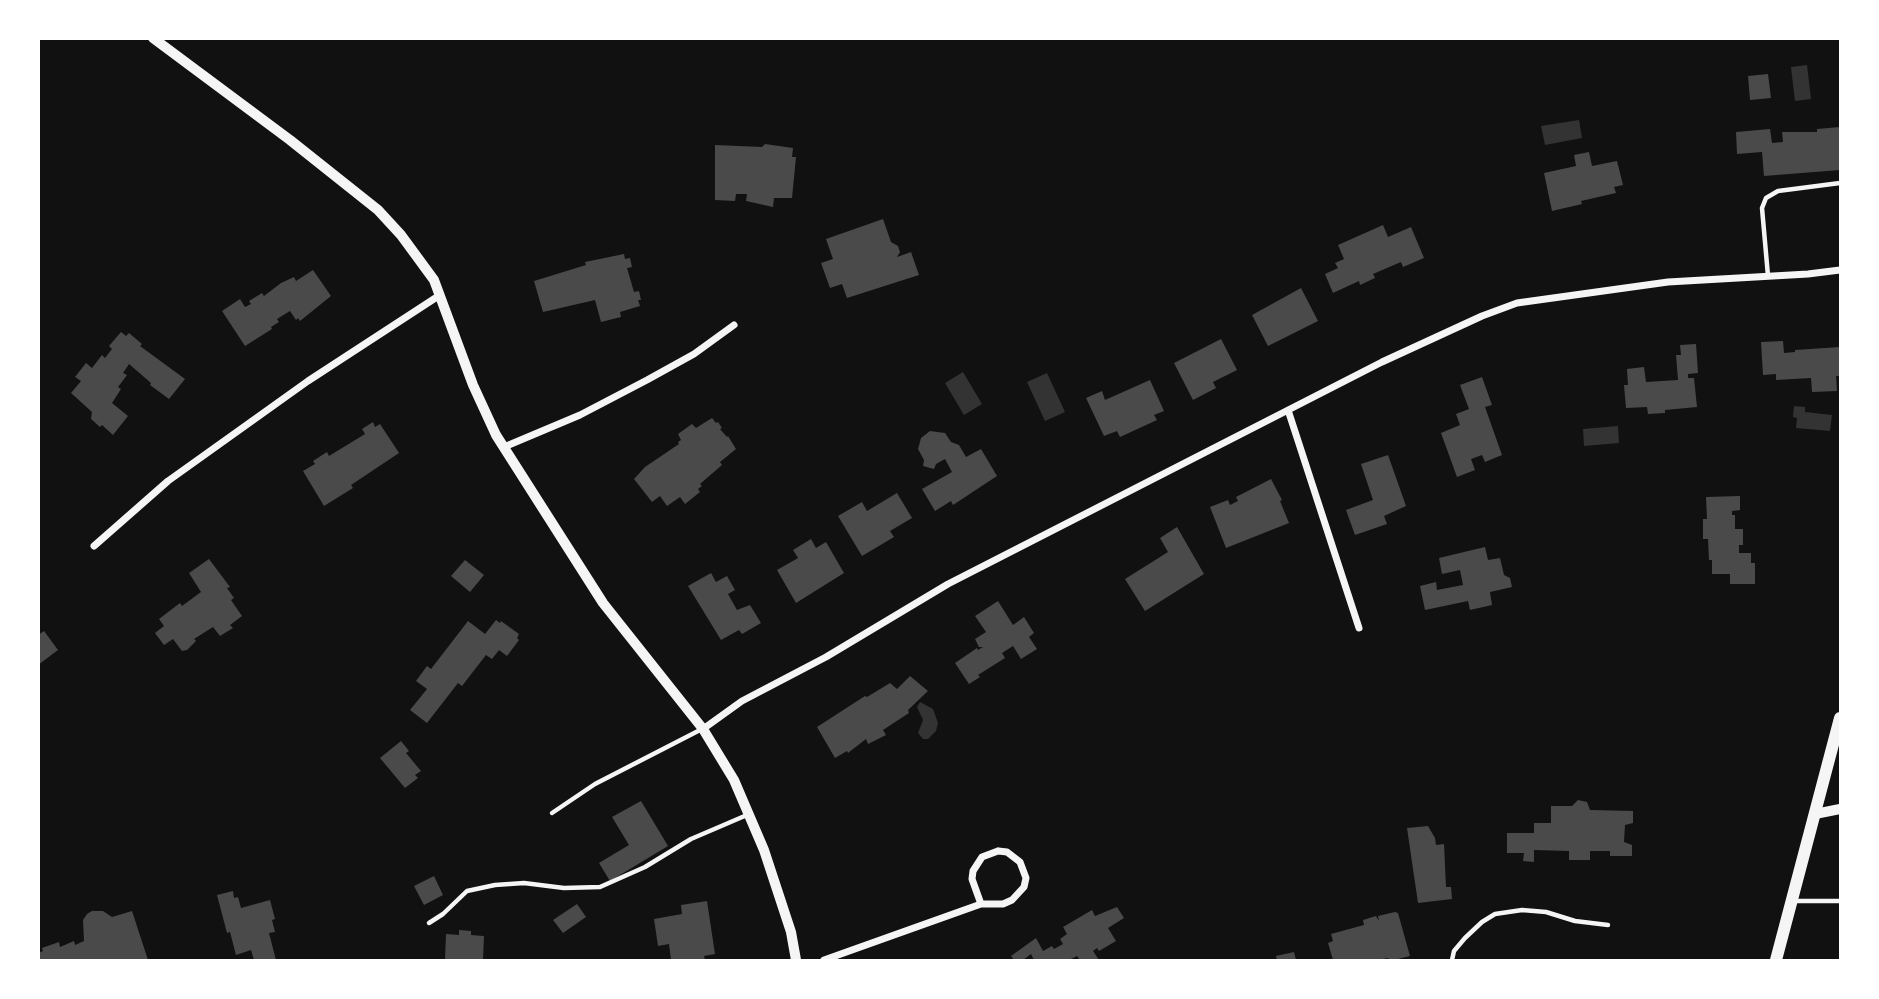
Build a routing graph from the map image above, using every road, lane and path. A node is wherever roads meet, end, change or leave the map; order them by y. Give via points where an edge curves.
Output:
1 (153, 38) edge
2 (1840, 183) edge
3 (1840, 270) edge
4 (1768, 276) junction
5 (441, 294) junction
6 (734, 325) dead end
7 (1287, 410) junction
8 (504, 447) junction
9 (94, 546) dead end
10 (1359, 628) dead end
11 (1840, 718) edge
12 (703, 729) junction
13 (1840, 809) edge
14 (552, 813) dead end
15 (1815, 814) junction
16 (748, 815) junction
17 (1792, 901) junction
18 (1840, 901) edge
19 (981, 904) junction
20 (429, 923) dead end
21 (1608, 925) dead end
22 (796, 961) edge
23 (824, 961) edge
24 (1452, 961) edge
25 (1776, 961) edge

1 - 5 street via 378,210
2 - 4 lane via 1778,191 1766,198 1762,208
3 - 4 street
4 - 7 street via 1668,282 1517,303
5 - 8 street via 473,385
5 - 9 street via 167,481
6 - 8 street via 694,354 580,415
7 - 10 street
7 - 12 street via 948,584 742,701
8 - 12 street via 603,603
11 - 15 main road
12 - 14 lane via 595,784
12 - 16 street via 734,780
13 - 15 street
15 - 17 main road
16 - 20 lane via 600,887 495,885 467,891
16 - 22 street via 791,932
17 - 18 lane
17 - 25 main road
19 - 19 street via 1003,904 1019,895 1026,878 1014,856 998,850 976,863 972,879
19 - 23 street
21 - 24 lane via 1546,912 1495,914 1465,938

